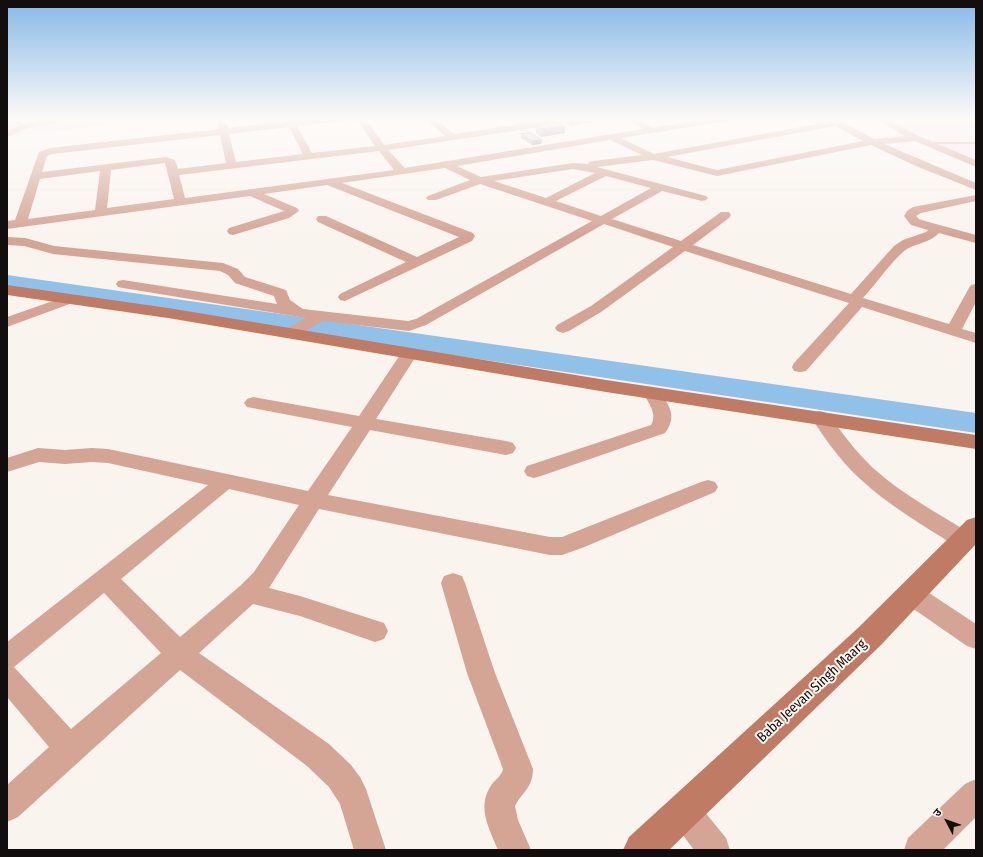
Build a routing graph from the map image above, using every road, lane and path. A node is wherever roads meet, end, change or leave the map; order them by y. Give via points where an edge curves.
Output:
1 (42, 158) edge
2 (230, 158) edge
3 (292, 158) edge
4 (390, 158) edge
5 (488, 158) edge
6 (645, 158) edge
7 (657, 158) edge
8 (788, 158) edge
9 (910, 158) edge
10 (963, 159) joint
11 (976, 160) edge
12 (976, 164) edge
13 (232, 165) junction
14 (447, 165) junction
15 (580, 166) junction
16 (106, 167) junction
17 (173, 172) junction
18 (402, 172) junction
19 (605, 172) junction
20 (36, 176) junction
21 (480, 180) junction
22 (327, 181) junction
23 (661, 187) junction
24 (976, 188) edge
25 (250, 192) junction
26 (432, 198) dead end
27 (702, 198) dead end
28 (976, 198) edge
29 (180, 201) junction
30 (546, 202) junction
31 (101, 211) junction
32 (725, 215) dead end
33 (322, 219) dead end
34 (604, 220) junction
35 (20, 223) junction
36 (7, 224) edge
37 (936, 229) junction
38 (233, 231) dead end
39 (976, 239) edge
40 (7, 241) edge
41 (682, 246) junction
42 (417, 262) junction
43 (122, 284) dead end
44 (7, 290) edge
45 (976, 290) edge
46 (345, 297) dead end
47 (70, 299) junction
48 (857, 300) junction
49 (298, 312) junction
50 (318, 318) junction
51 (7, 322) edge
52 (563, 328) dead end
53 (294, 331) junction
54 (952, 331) junction
55 (976, 338) edge
56 (410, 353) junction
57 (800, 367) dead end
58 (652, 393) junction
59 (253, 403) dead end
60 (820, 418) junction
61 (364, 422) junction
62 (976, 442) edge
63 (506, 448) dead end
64 (7, 465) edge
65 (534, 472) dead end
66 (226, 481) junction
67 (708, 487) dead end
68 (312, 500) junction
69 (970, 533) edge
70 (105, 578) junction
71 (453, 582) dead end
72 (248, 593) junction
73 (911, 594) junction
74 (375, 631) dead end
75 (976, 638) edge
76 (179, 654) junction
77 (7, 658) edge
78 (7, 677) edge
79 (70, 749) junction
80 (976, 795) edge
81 (7, 806) edge
82 (684, 811) junction
83 (370, 850) edge
84 (515, 850) edge
85 (642, 850) edge
86 (714, 850) edge
87 (920, 850) edge

1 - 20 street
2 - 13 street
3 - 13 street
4 - 18 street
5 - 14 street
6 - 15 street
7 - 8 street via 717,173
9 - 24 street
10 - 11 lane
10 - 12 street
13 - 17 street
14 - 18 street
14 - 21 street
15 - 19 street
15 - 21 street
16 - 17 street via 166,160 171,162
16 - 20 street
16 - 31 street
17 - 29 street
18 - 22 street
19 - 23 street
19 - 30 street
20 - 35 street
21 - 26 street
21 - 30 street
22 - 25 street
22 - 42 street via 469,236
23 - 27 street
23 - 34 street
25 - 29 street
25 - 38 street via 293,211
28 - 37 street via 911,214 915,222
29 - 31 street
30 - 34 street
31 - 35 street
32 - 41 street
33 - 42 street
34 - 41 street
34 - 50 street via 416,324 399,325
35 - 36 street
37 - 39 street
37 - 48 street via 930,235 899,249
40 - 49 street via 25,242 53,250 223,267 233,272 240,280 281,293 283,302
41 - 48 street
41 - 52 street via 631,285
42 - 46 street
43 - 49 street
44 - 47 street
45 - 54 street
47 - 51 street
47 - 53 street
48 - 54 street
48 - 57 street
49 - 50 street
50 - 53 street
53 - 56 street
54 - 55 street
56 - 58 street
56 - 61 street
58 - 60 street
58 - 65 street via 664,418 658,429
59 - 61 street
60 - 62 street
60 - 69 street via 857,463 896,496
61 - 63 street
61 - 68 street
64 - 66 street via 38,455 108,456
66 - 68 street
66 - 70 street
67 - 68 street via 562,546 550,546
68 - 72 street via 271,566
69 - 73 street, Baba Jeevan Singh Maarg
70 - 76 street
70 - 77 street
71 - 84 street via 481,673 518,769 519,776 516,782 502,796 499,805 500,814
72 - 74 street via 300,606
72 - 76 street
73 - 75 street
73 - 82 street, Baba Jeevan Singh Maarg via 869,637
76 - 79 street
76 - 83 street via 318,754 340,776 350,788 355,800
78 - 79 street
79 - 81 street
80 - 87 street
82 - 85 street, Baba Jeevan Singh Maarg
82 - 86 street

